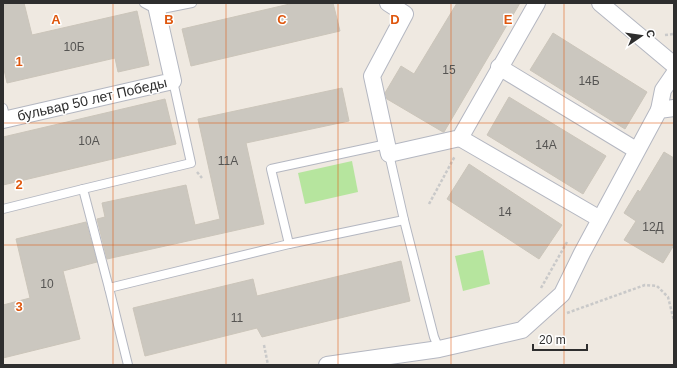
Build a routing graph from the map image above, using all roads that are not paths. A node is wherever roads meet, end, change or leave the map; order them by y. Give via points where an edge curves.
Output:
1 (192, 3) edge
2 (388, 3) edge
3 (536, 3) edge
4 (600, 3) edge
5 (155, 5) edge
6 (674, 65) edge
7 (499, 67) junction
8 (674, 74) edge
9 (173, 81) junction
10 (666, 109) edge
11 (4, 116) edge
12 (462, 139) junction
13 (388, 149) junction
14 (636, 150) junction
15 (83, 189) junction
16 (3, 209) edge
17 (600, 219) junction
18 (404, 220) junction
19 (289, 244) junction
20 (109, 288) junction
21 (439, 349) junction
22 (128, 365) edge
23 (327, 365) edge

1 - 5 lane
2 - 13 street via 405,14 372,76
3 - 7 street
4 - 6 street
5 - 9 street, бульвар 50 лет Победы
7 - 12 street
7 - 14 street
8 - 10 street via 663,90
9 - 11 street, бульвар 50 лет Победы
9 - 15 lane via 191,163
10 - 14 street
12 - 13 street
12 - 17 street
13 - 18 lane
13 - 19 lane via 271,169
14 - 17 street
15 - 16 lane
15 - 20 lane
17 - 21 street via 562,294 522,330
18 - 19 lane
18 - 21 lane
19 - 20 lane
20 - 22 lane
21 - 23 street

